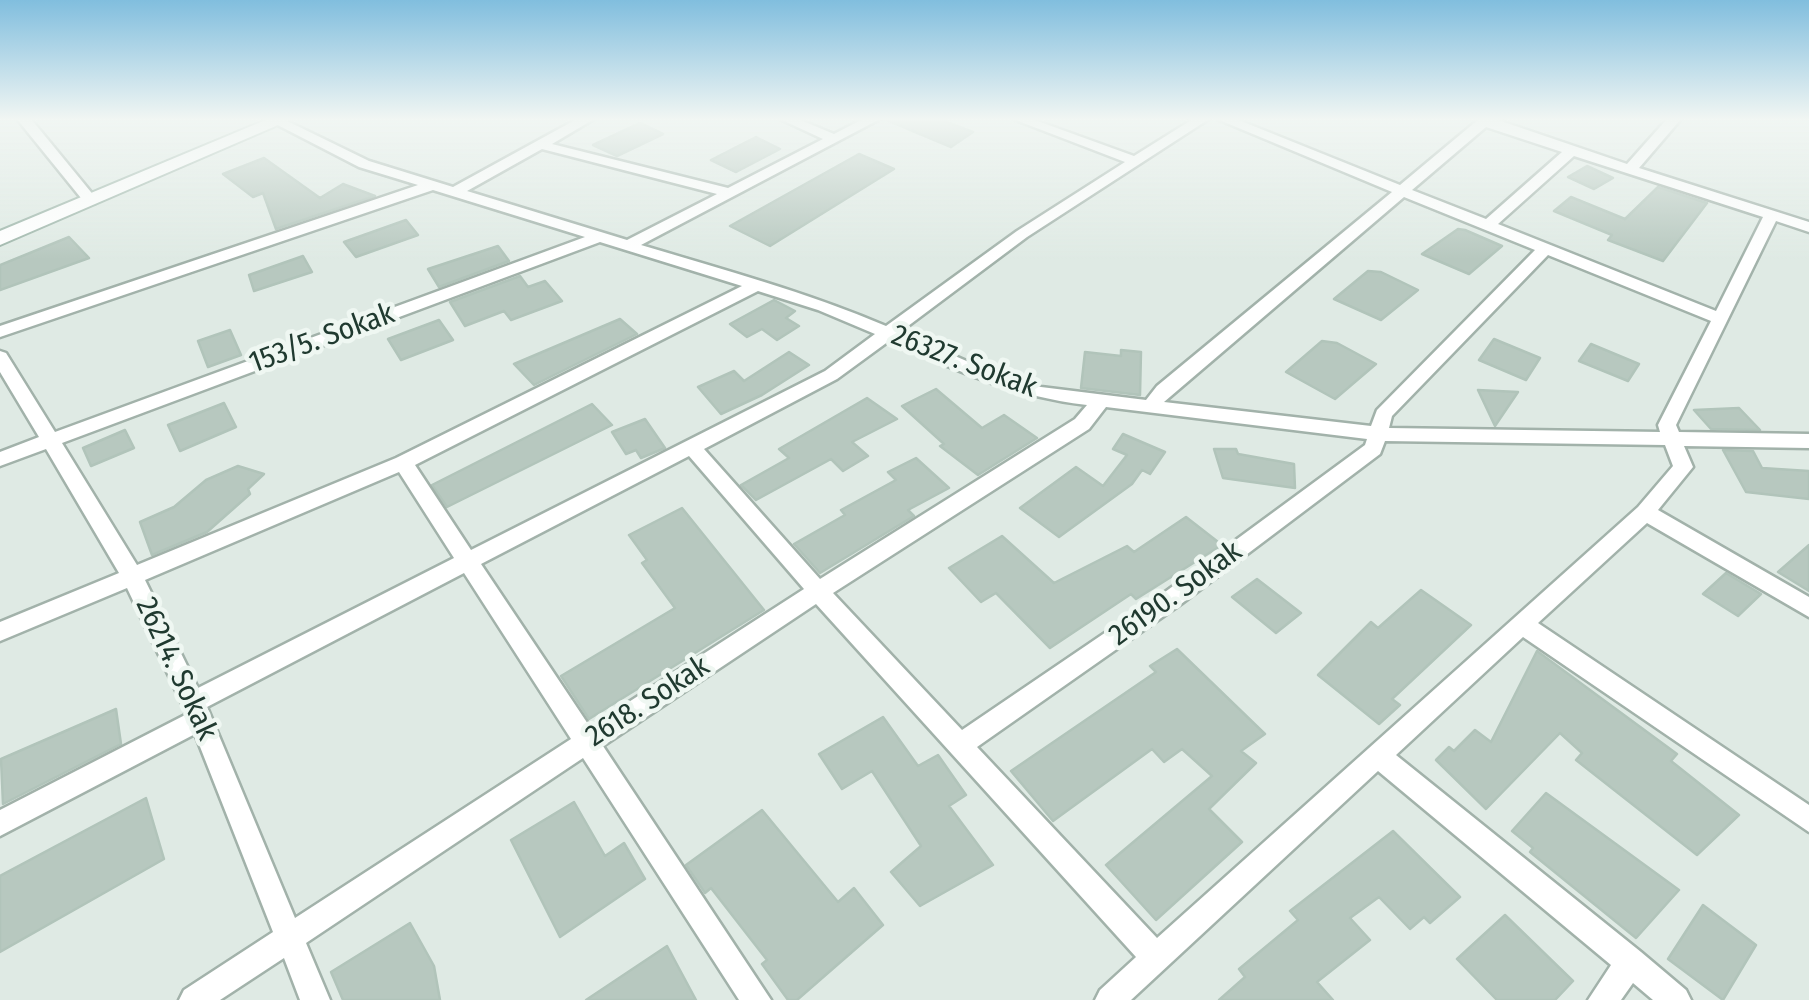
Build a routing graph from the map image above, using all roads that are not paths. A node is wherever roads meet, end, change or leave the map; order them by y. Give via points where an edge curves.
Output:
1 (62, 166) edge
2 (170, 166) edge
3 (369, 166) edge
4 (503, 166) edge
5 (623, 166) edge
6 (783, 166) edge
7 (1124, 166) edge
8 (1334, 166) edge
9 (1432, 166) edge
10 (1555, 166) edge
11 (1617, 166) edge
12 (1634, 166) edge
13 (1630, 170) junction
14 (430, 186) junction
15 (452, 193) junction
16 (730, 193) junction
17 (1399, 193) junction
18 (90, 200) junction
19 (1772, 215) junction
20 (1486, 227) junction
21 (1809, 227) edge
22 (0, 238) edge
23 (594, 238) junction
24 (628, 246) junction
25 (1544, 250) junction
26 (759, 284) junction
27 (1718, 318) junction
28 (0, 332) edge
29 (890, 333) junction
30 (0, 358) edge
31 (1099, 402) junction
32 (1150, 408) junction
33 (1379, 434) junction
34 (51, 440) junction
35 (1671, 442) junction
36 (1809, 442) edge
37 (693, 448) junction
38 (0, 459) edge
39 (403, 463) junction
40 (1646, 512) junction
41 (466, 564) junction
42 (132, 576) junction
43 (818, 591) junction
44 (1809, 608) edge
45 (1523, 626) junction
46 (0, 632) edge
47 (196, 711) junction
48 (584, 743) junction
49 (962, 743) junction
50 (1378, 756) junction
51 (1809, 820) edge
52 (0, 824) edge
53 (291, 938) junction
54 (1155, 957) junction
55 (1631, 962) junction
56 (194, 1000) edge
57 (315, 1000) edge
58 (756, 1000) edge
59 (1110, 1000) edge
60 (1603, 1000) edge
61 (1676, 1000) edge

1 - 18 street
2 - 18 main road
3 - 14 street, 26327. Sokak
4 - 15 street
5 - 16 street
6 - 16 street
7 - 29 street
8 - 17 street
9 - 17 street
10 - 20 street
11 - 13 street
12 - 13 street
13 - 19 street
14 - 15 street, 26327. Sokak
14 - 28 street
15 - 23 street, 26327. Sokak
16 - 24 street
17 - 20 street
17 - 32 street via 1163,390
18 - 22 main road
19 - 21 street
19 - 27 street
20 - 25 street
23 - 24 street, 26327. Sokak
23 - 34 street, 153/5. Sokak
24 - 26 street, 26327. Sokak
25 - 27 street
25 - 33 street, 26190. Sokak via 1384,414
26 - 29 street, 26327. Sokak
26 - 39 street
27 - 35 street via 1666,424
29 - 31 street, 26327. Sokak via 1010,386
29 - 37 street via 832,375
30 - 34 street, 26214. Sokak
31 - 32 street, 26327. Sokak
31 - 43 street, 2618. Sokak via 1082,424
32 - 33 street, 26327. Sokak
33 - 35 street, 26327. Sokak
33 - 49 street, 26190. Sokak via 1373,449 1174,598
34 - 38 street, 153/5. Sokak
34 - 42 street, 26214. Sokak
35 - 36 street, 26327. Sokak
35 - 40 street via 1683,467
37 - 41 street
37 - 43 street
39 - 41 street
39 - 42 street
40 - 44 street
40 - 45 street
41 - 47 street
41 - 48 street
42 - 46 street
42 - 47 street, 26214. Sokak
43 - 48 street, 2618. Sokak
43 - 49 street
45 - 50 street
45 - 51 street
47 - 52 street
47 - 53 street, 26214. Sokak
48 - 53 street, 2618. Sokak
48 - 58 street
49 - 54 street
50 - 54 street
50 - 55 street
53 - 56 street, 2618. Sokak
53 - 57 street, 26214. Sokak
54 - 59 street
55 - 60 street
55 - 61 street

